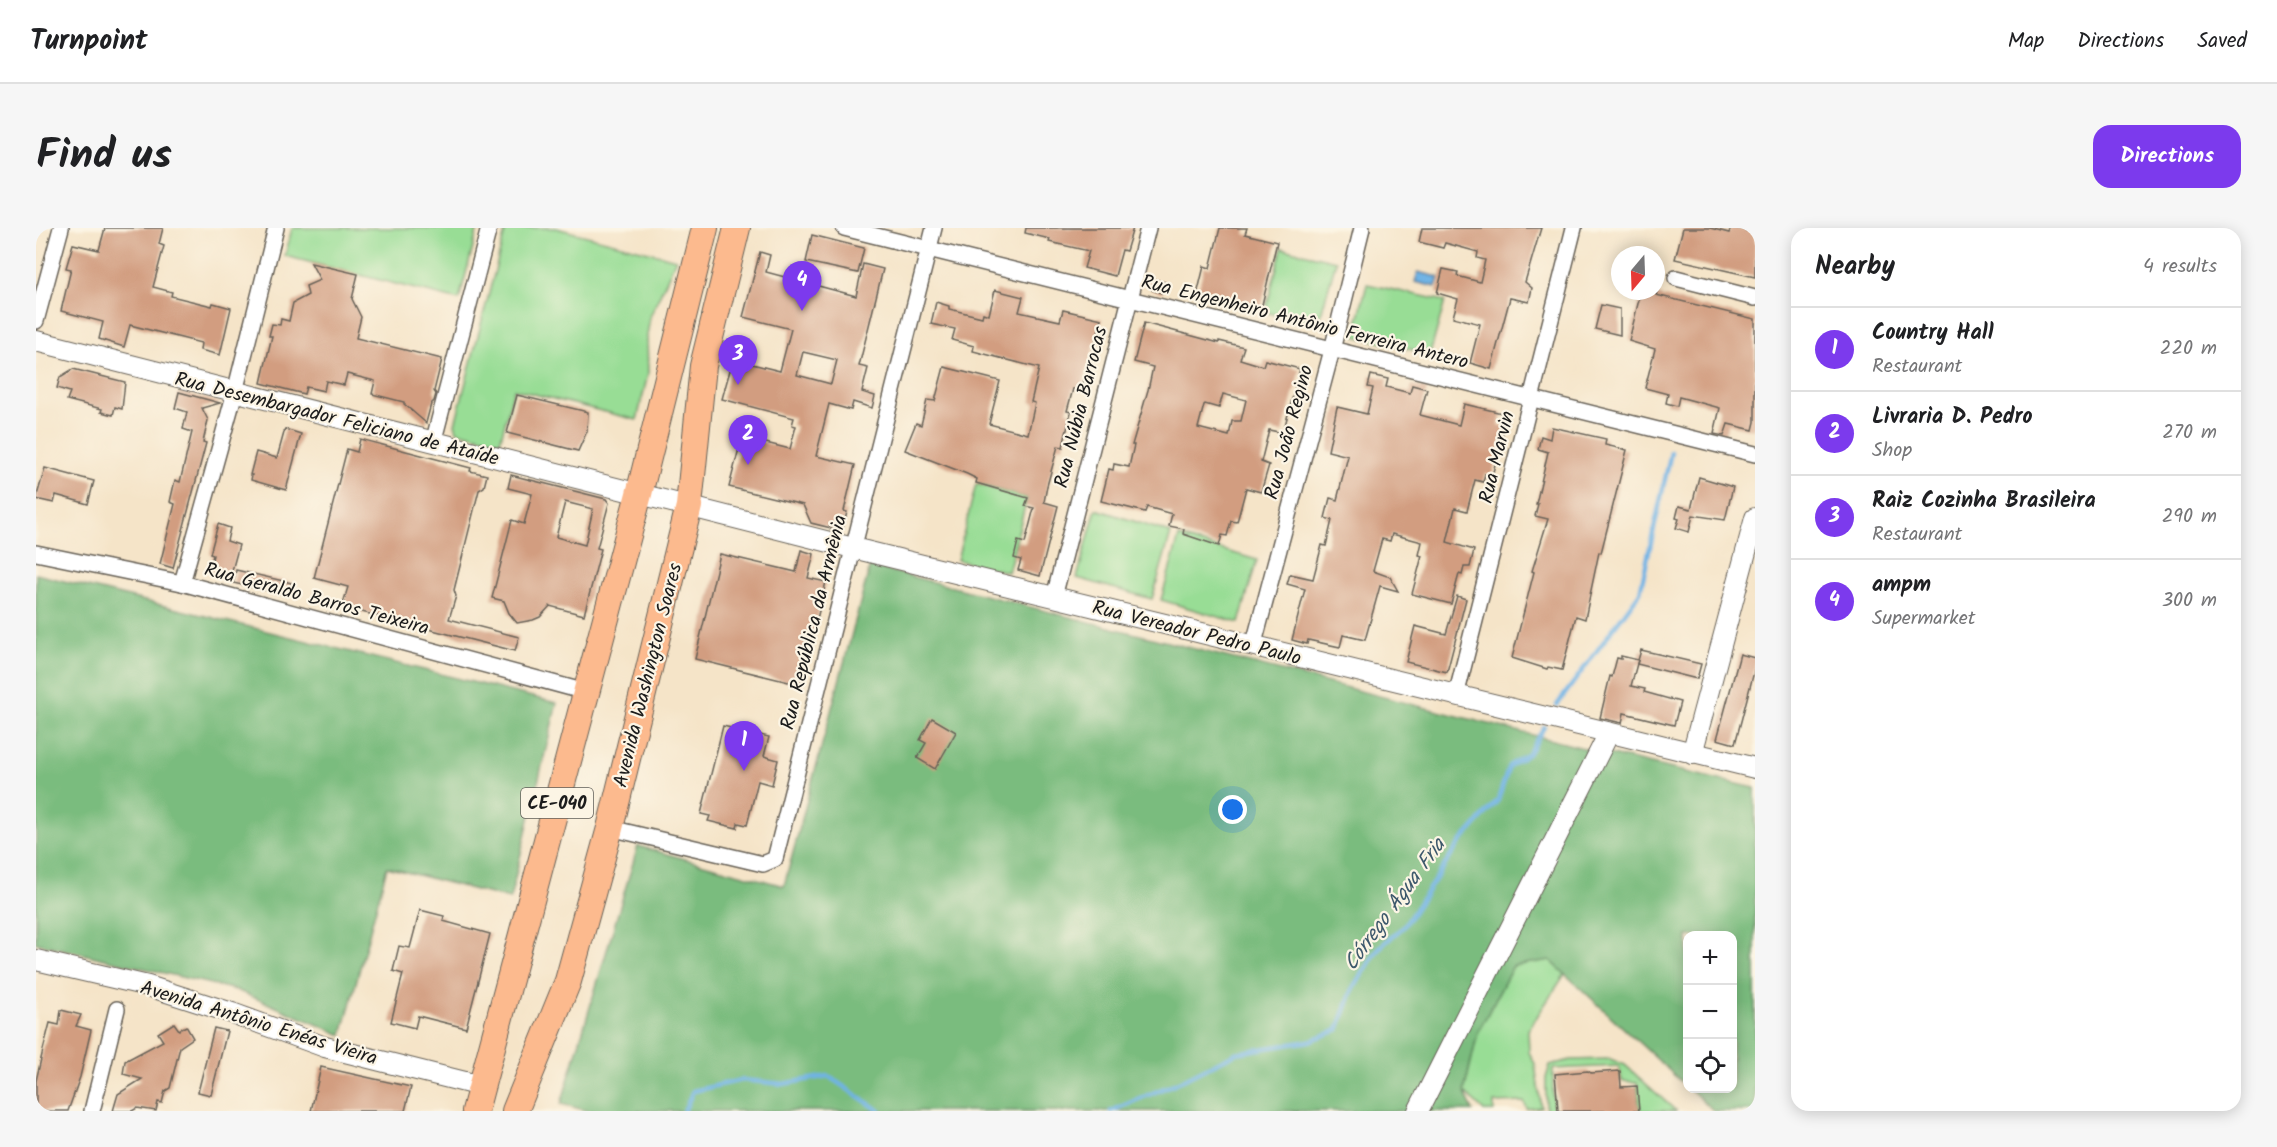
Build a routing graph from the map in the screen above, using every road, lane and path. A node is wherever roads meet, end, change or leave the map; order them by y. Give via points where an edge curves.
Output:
1 (61, 228) edge
2 (276, 228) edge
3 (489, 228) edge
4 (705, 228) edge
5 (737, 228) edge
6 (844, 228) edge
7 (933, 228) edge
8 (1148, 228) edge
9 (1362, 228) edge
10 (1574, 228) edge
11 (928, 249) junction
12 (1676, 278) dead end
13 (1755, 298) edge
14 (1130, 299) junction
15 (36, 321) edge
16 (36, 340) edge
17 (1332, 350) junction
18 (235, 392) junction
19 (1532, 400) junction
20 (433, 442) junction
21 (1755, 454) edge
22 (639, 494) junction
23 (689, 506) junction
24 (1755, 518) edge
25 (853, 548) junction
26 (36, 552) edge
27 (182, 583) junction
28 (1054, 597) junction
29 (1253, 647) junction
30 (586, 692) junction
31 (1456, 696) junction
32 (1609, 733) junction
33 (1692, 754) junction
34 (1755, 768) edge
35 (610, 828) junction
36 (36, 960) edge
37 (117, 1009) dead end
38 (482, 1086) junction
39 (92, 1111) edge
40 (475, 1111) edge
41 (515, 1111) edge
42 (1418, 1111) edge

1 - 15 street
2 - 18 street
3 - 20 street
4 - 22 highway, CE-040
5 - 23 highway, Avenida Washington Soares / CE-040 via 703,366
6 - 11 street, Rua Engenheiro Antônio Ferreira Antero
7 - 11 street, Rua República da Armênia
8 - 14 street, Rua Núbia Barrocas
9 - 17 street, Rua João Regino
10 - 19 street, Rua Marvin
11 - 14 street, Rua Engenheiro Antônio Ferreira Antero
11 - 25 street, Rua República da Armênia
12 - 13 street
14 - 17 street, Rua Engenheiro Antônio Ferreira Antero
14 - 28 street, Rua Núbia Barrocas
16 - 18 street, Rua Desembargador Feliciano de Ataíde
17 - 19 street, Rua Engenheiro Antônio Ferreira Antero
17 - 29 street, Rua João Regino
18 - 20 street, Rua Desembargador Feliciano de Ataíde
18 - 27 street
19 - 21 street, Rua Engenheiro Antônio Ferreira Antero
19 - 31 street, Rua Marvin
20 - 22 street, Rua Desembargador Feliciano de Ataíde
22 - 23 street, Rua Vereador Pedro Paulo
22 - 30 highway, CE-040
23 - 25 street, Rua Vereador Pedro Paulo
23 - 35 highway, Avenida Washington Soares / CE-040
24 - 33 street
25 - 28 street, Rua Vereador Pedro Paulo
25 - 35 street, Rua República da Armênia via 776,859 763,864
26 - 27 street, Rua Geraldo Barros Teixeira
27 - 30 street, Rua Geraldo Barros Teixeira
28 - 29 street, Rua Vereador Pedro Paulo
29 - 31 street, Rua Vereador Pedro Paulo
30 - 38 highway, CE-040
31 - 32 street, Rua Vereador Pedro Paulo
32 - 33 street, Rua Vereador Pedro Paulo
32 - 42 street
33 - 34 street, Rua Vereador Pedro Paulo
35 - 41 highway, Avenida Washington Soares / CE-040 via 568,981
36 - 38 street, Avenida Antônio Enéas Vieira via 148,986 325,1047
37 - 39 street
38 - 40 highway, CE-040

